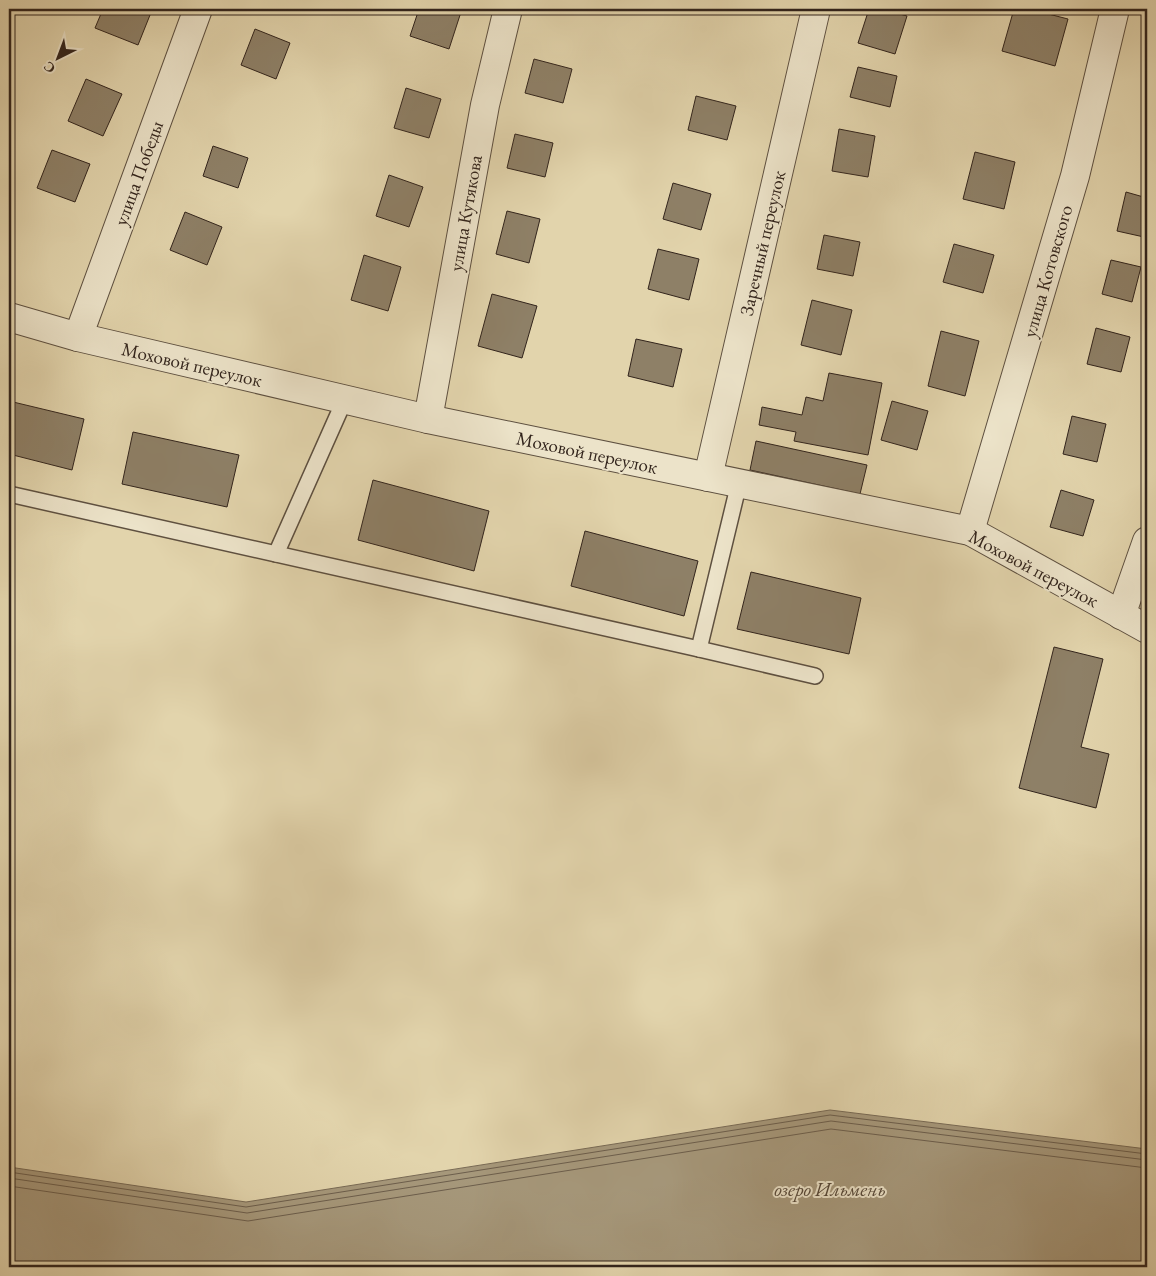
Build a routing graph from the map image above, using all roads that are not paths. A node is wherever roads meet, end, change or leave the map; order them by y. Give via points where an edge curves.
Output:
1 (198, 9) edge
2 (508, 9) edge
3 (816, 9) edge
4 (1115, 9) edge
5 (9, 318) edge
6 (78, 337) junction
7 (345, 399) junction
8 (428, 419) junction
9 (708, 477) junction
10 (739, 483) junction
11 (9, 494) edge
12 (970, 531) junction
13 (1147, 541) edge
14 (276, 554) junction
15 (1121, 615) junction
16 (1147, 629) edge
17 (699, 649) junction
18 (815, 676) dead end

1 - 6 street, улица Победы
2 - 8 street, улица Кутякова via 485,105
3 - 9 street, Заречный переулок
4 - 12 street, улица Котовского via 1075,176
5 - 6 street, Моховой переулок
6 - 7 street, Моховой переулок
7 - 8 street, Моховой переулок
7 - 14 lane
8 - 9 street, Моховой переулок
9 - 10 street, Моховой переулок
10 - 12 street, Моховой переулок
10 - 17 lane
11 - 14 lane
12 - 15 street, Моховой переулок
13 - 15 street
14 - 17 lane
15 - 16 street, Моховой переулок
17 - 18 lane

